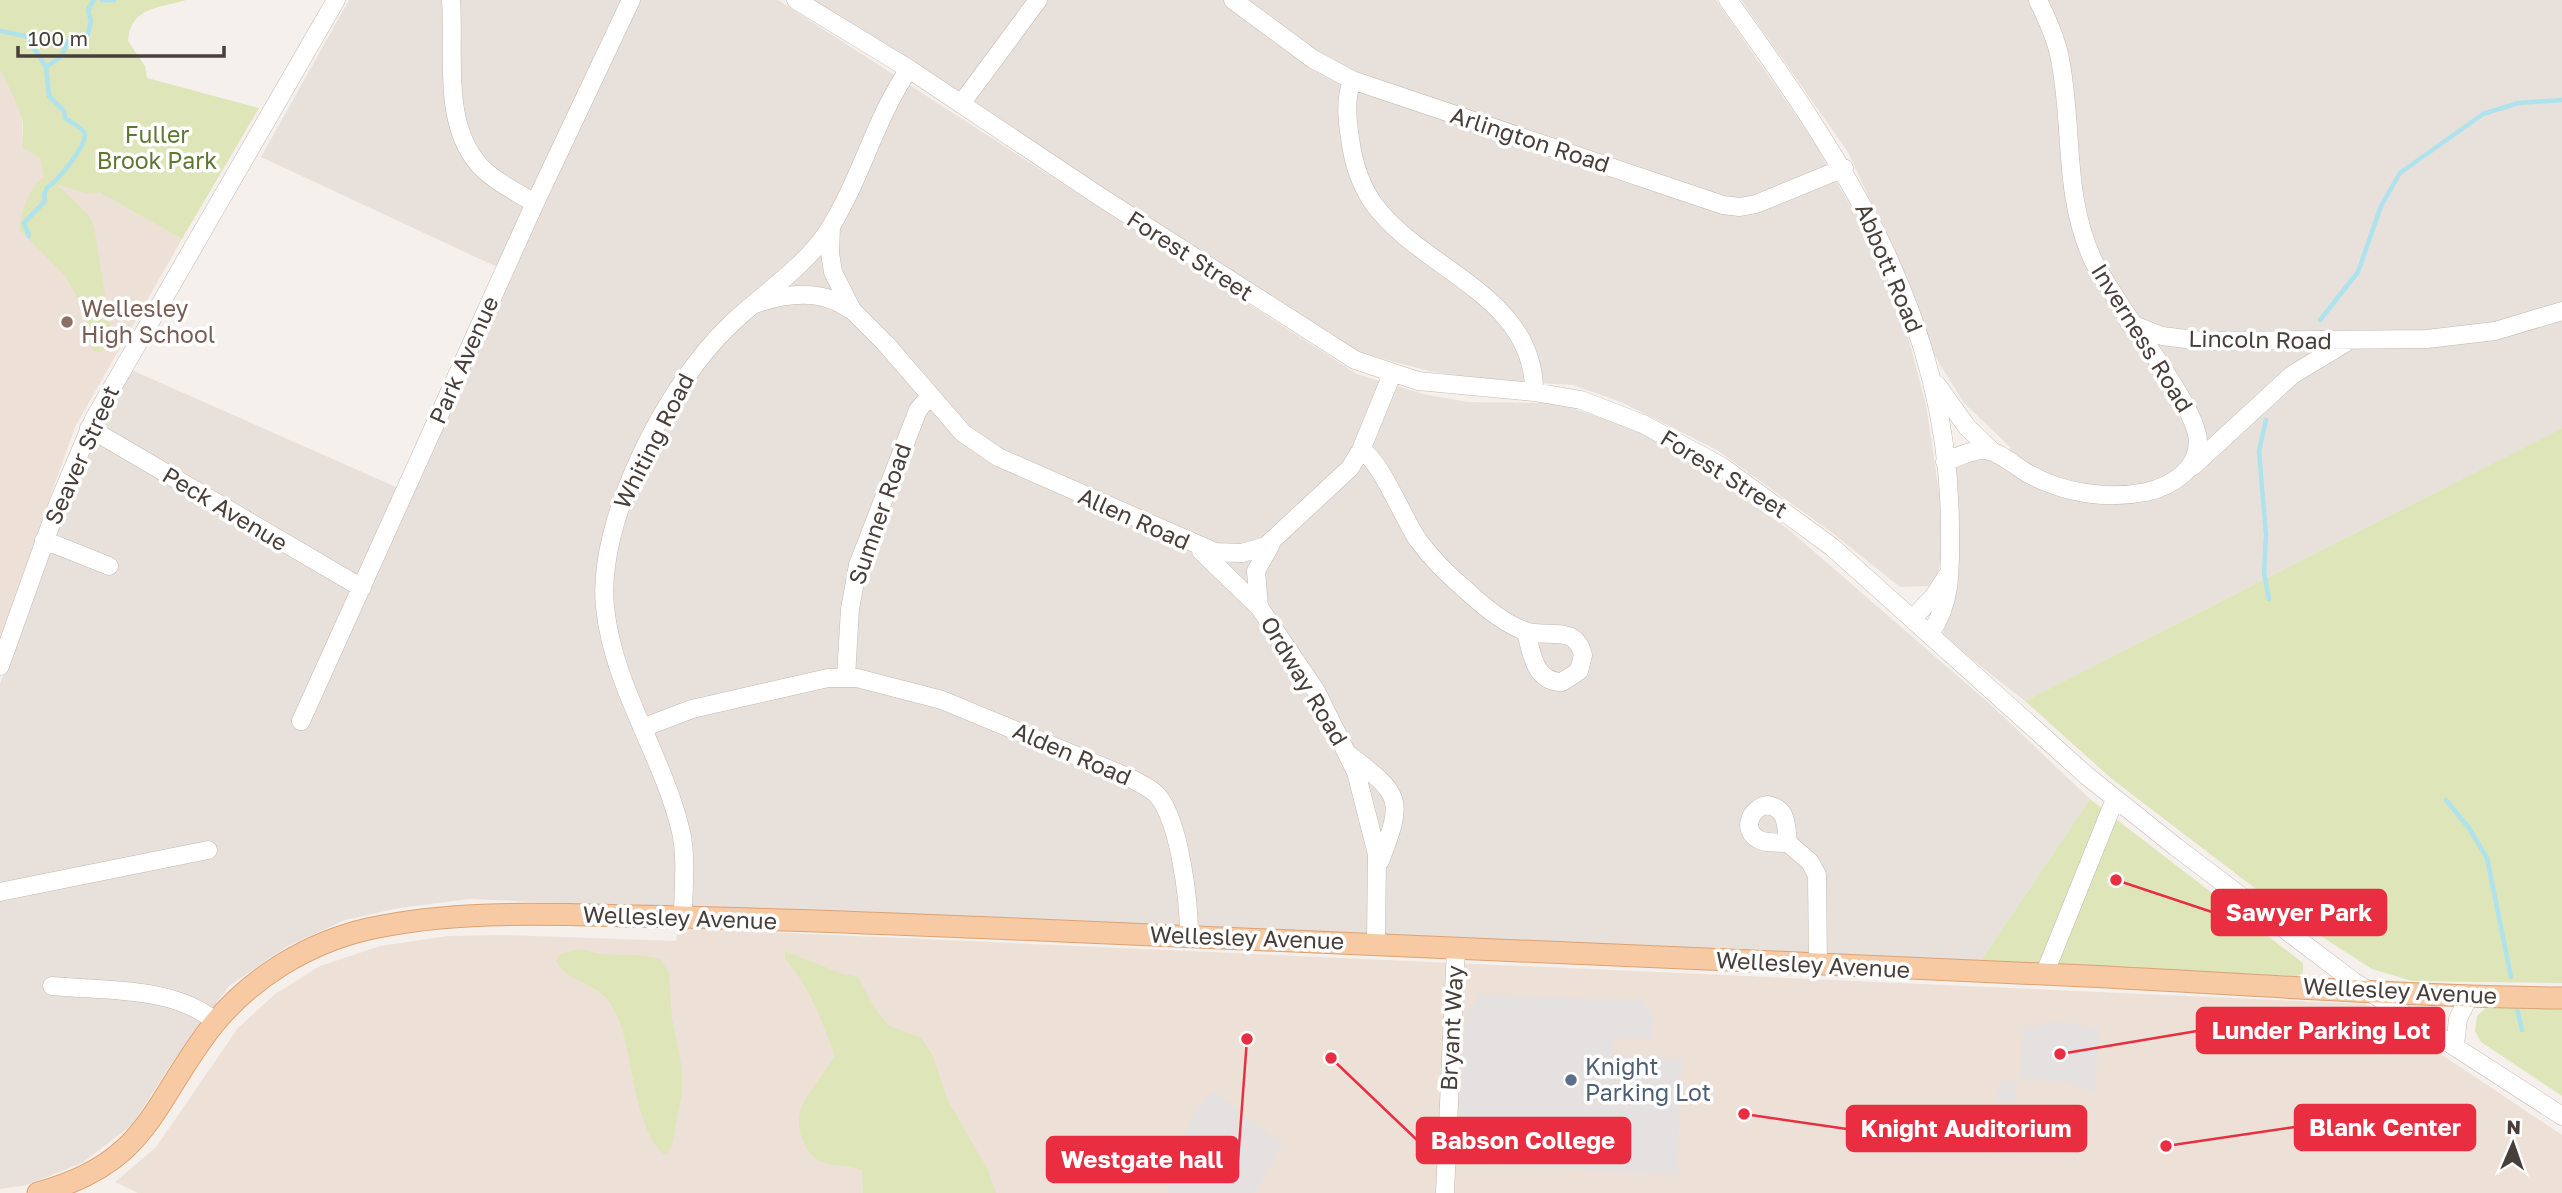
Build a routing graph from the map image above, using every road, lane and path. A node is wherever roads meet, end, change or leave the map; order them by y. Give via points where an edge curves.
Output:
1 (336, 0) edge
2 (451, 0) edge
3 (632, 0) edge
4 (796, 0) edge
5 (1038, 0) edge
6 (1233, 0) edge
7 (1728, 0) edge
8 (2038, 0) edge
9 (909, 69) junction
10 (1352, 80) junction
11 (961, 104) junction
12 (1844, 168) junction
13 (534, 203) junction
14 (832, 224) junction
15 (752, 305) junction
16 (852, 310) junction
17 (2562, 311) edge
18 (2129, 323) junction
19 (2351, 341) junction
20 (1927, 365) junction
21 (1392, 374) junction
22 (1534, 392) junction
23 (929, 397) junction
24 (89, 428) junction
25 (1362, 450) junction
26 (1993, 452) junction
27 (1945, 462) junction
28 (2188, 470) junction
29 (44, 540) junction
30 (1271, 543) junction
31 (1192, 545) junction
32 (109, 565) dead end
33 (1948, 573) junction
34 (362, 588) junction
35 (1259, 607) junction
36 (1913, 618) junction
37 (1526, 632) dead end
38 (1930, 633) junction
39 (0, 666) edge
40 (846, 677) junction
41 (301, 721) dead end
42 (642, 728) junction
43 (1349, 755) junction
44 (2115, 799) junction
45 (1788, 843) dead end
46 (208, 850) dead end
47 (1378, 865) junction
48 (0, 892) edge
49 (683, 917) junction
50 (1189, 936) junction
51 (1376, 943) junction
52 (1456, 948) junction
53 (1818, 965) junction
54 (2044, 975) junction
55 (52, 986) dead end
56 (2366, 989) junction
57 (2469, 996) junction
58 (2562, 998) edge
59 (216, 1022) junction
60 (2455, 1046) junction
61 (2562, 1116) edge
62 (38, 1193) edge
63 (1445, 1193) edge

1 - 24 street, Seaver Street
2 - 13 street via 453,89 466,143 476,162 491,176
3 - 13 street, Park Avenue
4 - 9 street, Forest Street
5 - 11 street
6 - 10 street, Arlington Road via 1313,59
7 - 12 street, Abbott Road
8 - 18 street, Inverness Road via 2060,56 2068,157 2080,227 2093,261
9 - 11 street, Forest Street
9 - 14 street, Whiting Road
10 - 12 street, Arlington Road via 1733,206 1756,204
10 - 22 street via 1347,100 1349,130 1367,194 1399,231 1482,294 1507,320 1528,353
11 - 21 street, Forest Street via 1333,348
12 - 20 street, Abbott Road via 1896,275
13 - 34 street, Park Avenue
14 - 15 street, Whiting Road via 821,242
14 - 16 street, Allen Road via 834,272
15 - 16 street, Allen Road via 809,295 837,301
15 - 42 street, Whiting Road via 688,374 638,465 611,532 604,572 605,610 618,665
16 - 23 street, Allen Road
17 - 19 street, Lincoln Road via 2463,337
18 - 19 street, Lincoln Road via 2162,335 2202,341
18 - 28 street, Inverness Road via 2185,403 2195,425 2197,448
19 - 28 street, Lincoln Road via 2292,375
20 - 26 street via 1946,400
20 - 27 street, Abbott Road
21 - 22 street, Forest Street via 1440,384
21 - 25 street, Allen Road
22 - 36 street, Forest Street via 1613,411 1706,457 1808,528
23 - 31 street, Allen Road via 964,433 998,457
23 - 40 street, Sumner Road via 918,410 858,565
24 - 29 street, Seaver Street
24 - 34 street, Peck Avenue
25 - 30 street, Allen Road via 1350,468
25 - 37 street via 1375,460 1412,531 1436,562 1470,594
26 - 27 street via 1973,451
26 - 28 street via 2039,479 2095,495 2155,489
27 - 33 street, Abbott Road
29 - 32 street
29 - 39 street, Seaver Street
30 - 31 street, Allen Road via 1235,554
30 - 35 street, Ordway Road via 1256,571
31 - 35 street, Ordway Road
33 - 36 street
33 - 38 street, Abbott Road via 1944,610
34 - 41 street, Park Avenue
35 - 43 street, Ordway Road via 1316,691
36 - 38 street, Forest Street
38 - 44 street, Forest Street
40 - 42 street via 692,709
40 - 50 street, Alden Road via 883,682 942,700 1130,778 1153,792 1166,811 1173,834
42 - 49 street, Whiting Road via 682,835
43 - 47 street, Ordway Road via 1376,843
43 - 47 street, Ordway Road via 1387,785 1394,797 1393,828
44 - 54 street
44 - 56 street, Forest Street
45 - 53 street via 1810,862 1817,875
46 - 48 street
47 - 51 street, Ordway Road
49 - 50 main road, Wellesley Avenue
49 - 59 main road, Wellesley Avenue via 448,917 369,929 284,964 247,990
50 - 51 main road, Wellesley Avenue
51 - 52 main road, Wellesley Avenue
52 - 53 main road, Wellesley Avenue
52 - 63 street, Bryant Way
53 - 54 main road, Wellesley Avenue
54 - 56 main road, Wellesley Avenue
55 - 59 street via 164,998 194,1007
56 - 57 main road, Wellesley Avenue
56 - 60 street, Forest Street
57 - 58 main road, Wellesley Avenue
57 - 60 street via 2458,1019
59 - 62 main road, Wellesley Avenue via 157,1114 132,1143 88,1175
60 - 61 street, Forest Street

